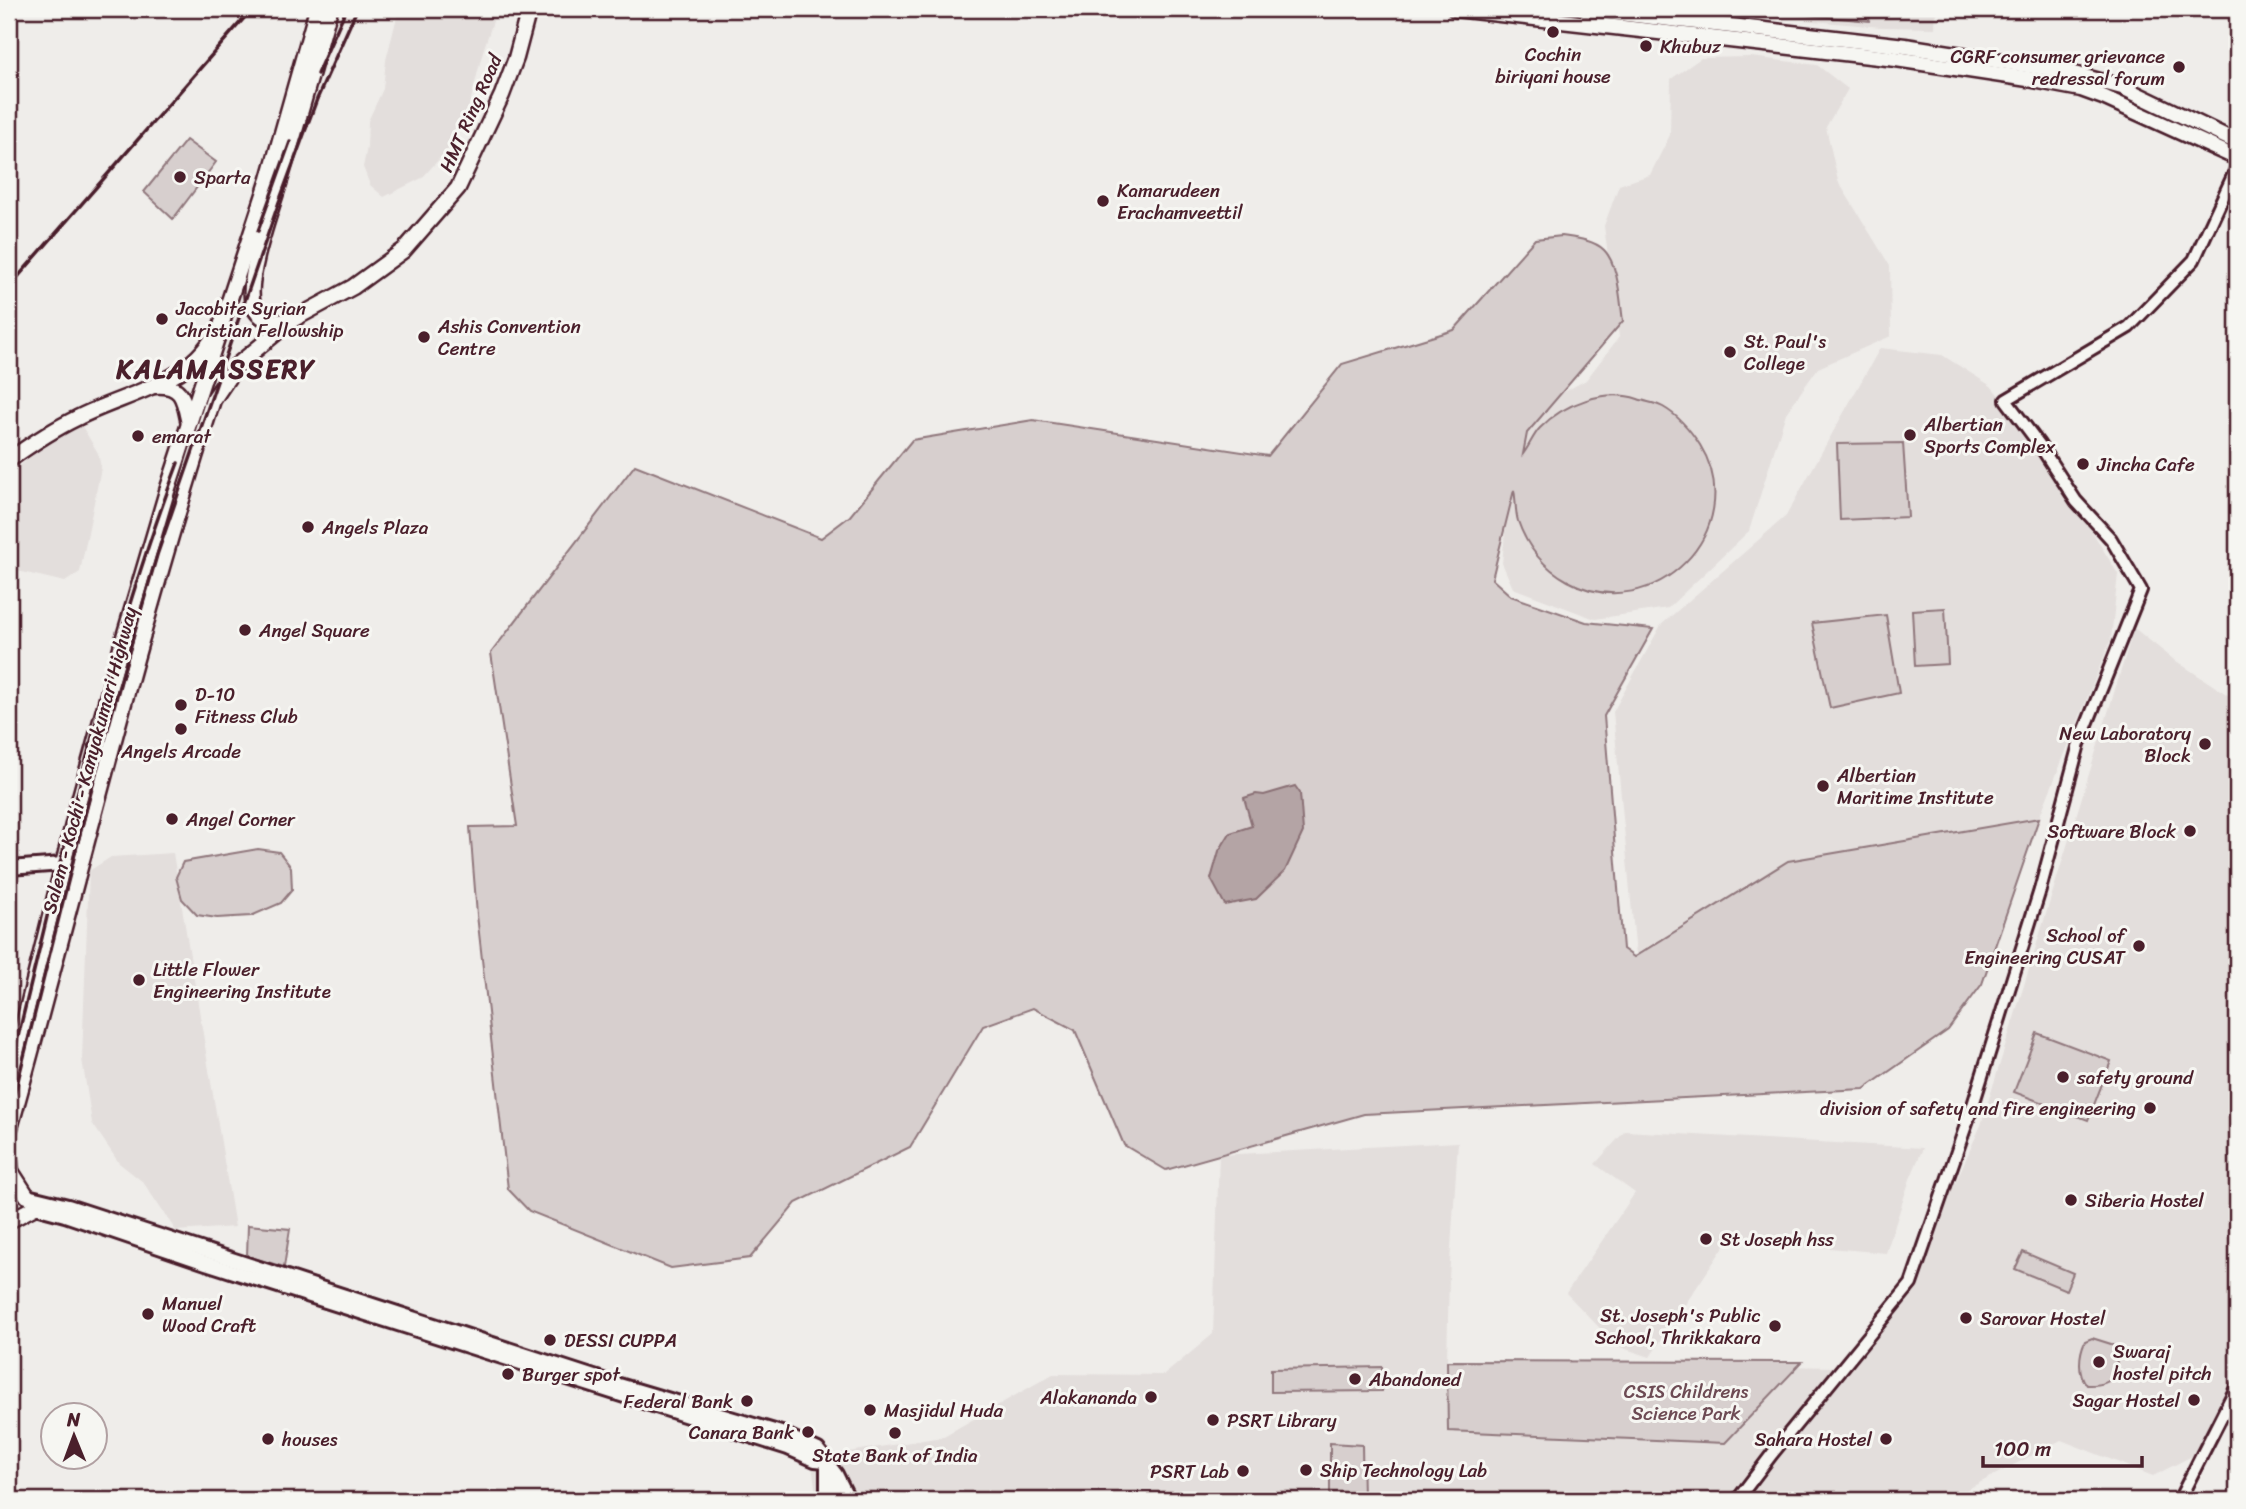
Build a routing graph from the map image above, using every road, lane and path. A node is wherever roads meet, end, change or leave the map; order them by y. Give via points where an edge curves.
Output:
1 (317, 9) edge
2 (330, 9) edge
3 (529, 9) edge
4 (1455, 9) edge
5 (1584, 9) edge
6 (1532, 13) edge
7 (1696, 29) junction
8 (314, 42) junction
9 (2237, 142) edge
10 (2237, 158) edge
11 (2237, 167) edge
12 (292, 320) junction
13 (223, 321) junction
14 (155, 386) junction
15 (213, 400) joint
16 (189, 425) junction
17 (9, 460) edge
18 (118, 660) junction
19 (134, 665) junction
20 (63, 864) junction
21 (9, 868) edge
22 (9, 1082) edge
23 (9, 1132) edge
24 (9, 1153) edge
25 (31, 1202) junction
26 (9, 1221) edge
27 (2237, 1386) edge
28 (827, 1461) junction
29 (828, 1500) edge
30 (837, 1500) edge
31 (850, 1500) edge
32 (1737, 1500) edge
33 (2179, 1500) edge

1 - 8 main road
2 - 8 main road
3 - 12 main road, HMT Ring Road via 502,95 458,188 404,250 353,287
4 - 6 main road
5 - 7 main road
6 - 7 main road
7 - 9 main road via 1905,46 2059,70 2122,88
7 - 10 main road via 2081,89
8 - 12 main road via 257,255 252,298 253,306 267,320
8 - 13 main road, Salem - Kochi - Kanyakumari Highway
11 - 32 street via 2194,260 2129,327 2006,400 2076,501 2111,539 2141,590 2079,744 2040,890 1911,1284
12 - 15 main road, HMT Ring Road via 236,366
13 - 14 main road via 198,358
13 - 16 main road, Salem - Kochi - Kanyakumari Highway
14 - 16 main road via 180,393
14 - 17 main road via 77,418
15 - 19 main road, Salem - Kochi - Kanyakumari Highway
16 - 18 main road, Salem - Kochi - Kanyakumari Highway
18 - 19 main road
18 - 20 main road, Salem - Kochi - Kanyakumari Highway
19 - 23 main road, Salem - Kochi - Kanyakumari Highway
20 - 21 main road
20 - 22 main road, Salem - Kochi - Kanyakumari Highway
24 - 25 main road via 11,1171
25 - 26 main road
25 - 28 main road via 68,1206 619,1385 782,1433 816,1460
27 - 33 street
28 - 29 main road
28 - 30 street
28 - 31 street

